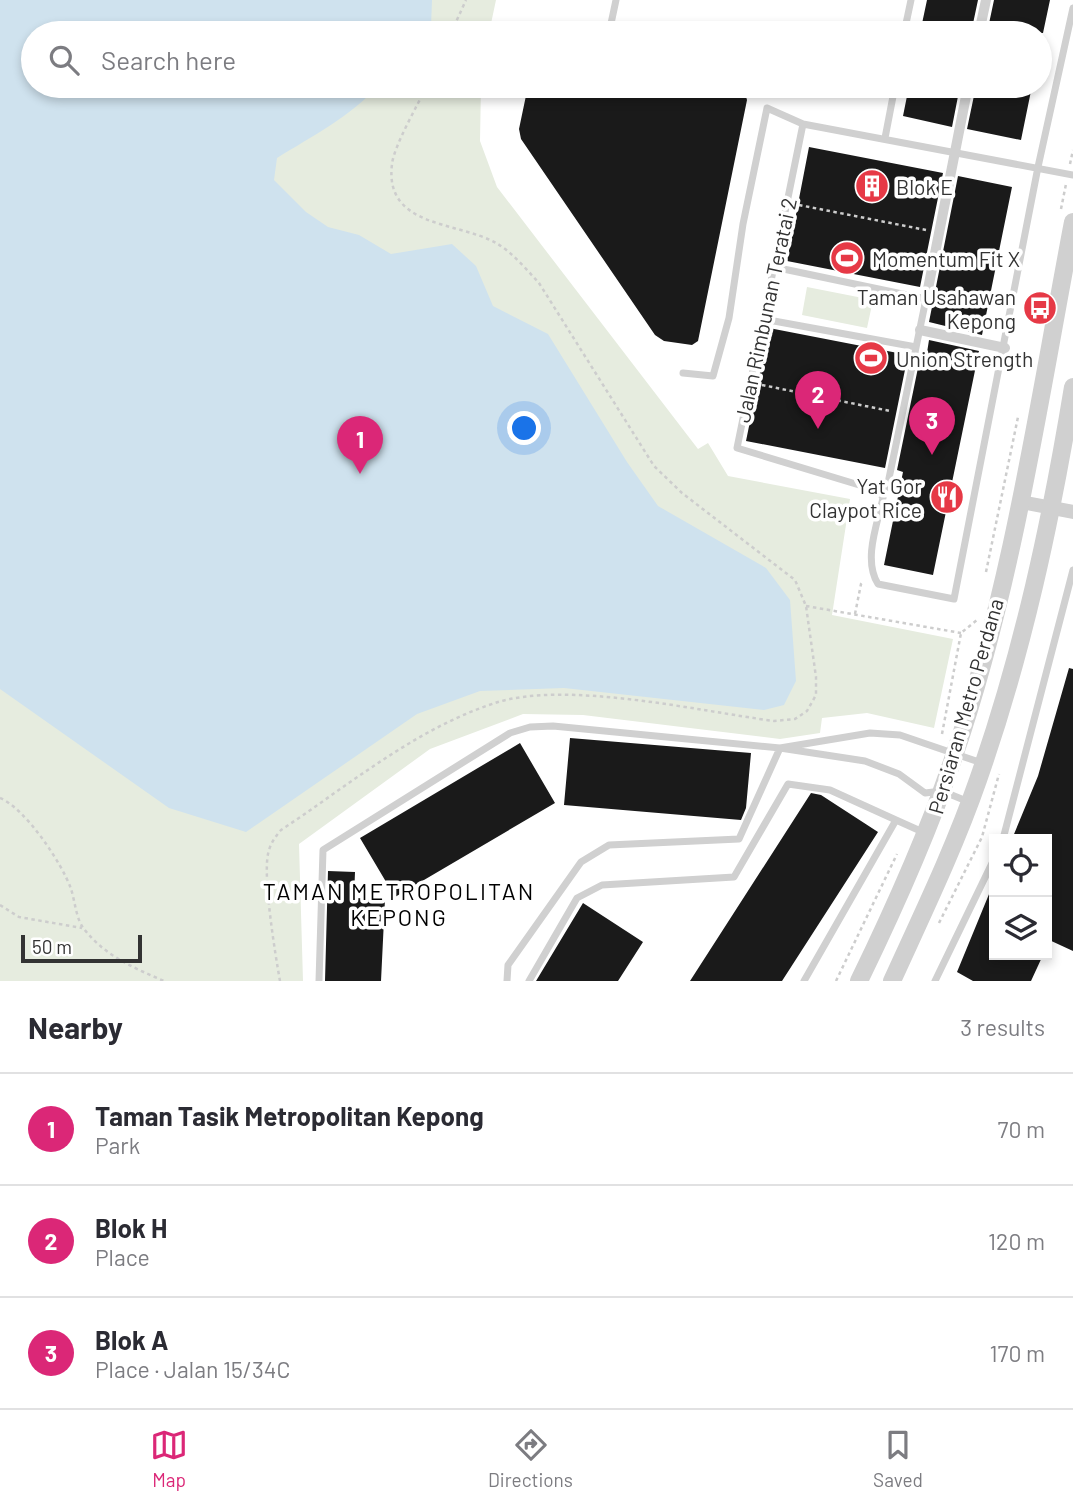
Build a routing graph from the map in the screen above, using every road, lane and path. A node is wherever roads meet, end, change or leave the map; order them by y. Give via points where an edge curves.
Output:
1 (466, 0) edge
2 (616, 0) edge
3 (911, 0) edge
4 (986, 0) edge
5 (1073, 8) edge
6 (456, 21) edge
7 (612, 21) edge
8 (907, 21) edge
9 (982, 21) edge
10 (421, 98) edge
11 (893, 98) edge
12 (966, 98) edge
13 (803, 124) junction
14 (885, 138) junction
15 (1073, 150) edge
16 (955, 152) junction
17 (1038, 167) junction
18 (1070, 174) edge
19 (787, 202) junction
20 (1067, 218) edge
21 (940, 232) junction
22 (774, 267) junction
23 (926, 299) junction
24 (763, 319) junction
25 (920, 330) junction
26 (916, 347) junction
27 (1005, 348) junction
28 (683, 373) dead end
29 (750, 382) junction
30 (1073, 387) edge
31 (1020, 409) dead end
32 (903, 414) junction
33 (878, 491) junction
34 (1021, 502) junction
35 (1053, 508) junction
36 (1073, 512) edge
37 (1073, 570) edge
38 (872, 574) junction
39 (985, 580) dead end
40 (806, 606) junction
41 (855, 614) junction
42 (977, 620) dead end
43 (961, 633) junction
44 (780, 748) junction
45 (948, 751) junction
46 (984, 764) junction
47 (942, 791) junction
48 (0, 798) edge
49 (970, 802) junction
50 (896, 820) junction
51 (926, 834) junction
52 (1004, 834) edge
53 (898, 852) dead end
54 (989, 869) edge
55 (0, 905) edge
56 (82, 928) junction
57 (164, 981) edge
58 (280, 981) edge
59 (319, 981) edge
60 (507, 981) edge
61 (529, 981) edge
62 (804, 981) edge
63 (836, 981) edge
64 (859, 981) edge
65 (892, 981) edge
66 (935, 981) edge

1 - 6 path
2 - 7 lane
3 - 8 lane
4 - 9 street
5 - 17 lane
10 - 40 path via 392,162 397,197 419,217 495,242 519,261 538,283 654,466 795,580
11 - 14 lane
12 - 16 street
13 - 14 lane
13 - 19 lane, Jalan Rimbunan Teratai 2
13 - 28 lane via 767,108 729,318 713,376
14 - 16 lane
15 - 18 path
16 - 17 lane
16 - 21 street
17 - 18 lane
17 - 27 lane
18 - 20 path
19 - 21 path
19 - 22 lane, Jalan Rimbunan Teratai 2
20 - 34 street, Persiaran Metro Perdana
21 - 23 street
22 - 23 lane
22 - 24 lane, Jalan Rimbunan Teratai 2
23 - 25 lane
24 - 26 lane
24 - 29 lane, Jalan Rimbunan Teratai 2
25 - 26 lane
25 - 27 street
26 - 32 lane
27 - 38 lane via 954,599 878,584
29 - 32 path
29 - 33 lane, Jalan Rimbunan Teratai 2 via 737,448
30 - 35 street, Persiaran Metro Perdana
31 - 39 path
32 - 33 lane via 887,488
33 - 38 lane via 883,498 870,562
34 - 35 street
34 - 45 street, Persiaran Metro Perdana
35 - 36 street
35 - 46 street, Persiaran Metro Perdana via 1030,610
37 - 52 lane
38 - 41 path via 860,583
40 - 41 path
40 - 58 path via 816,695 807,711 795,719 774,721 580,695 497,702 422,736 281,830 267,855
41 - 43 path
42 - 43 path
43 - 45 path via 945,705
44 - 45 lane via 870,733 900,735
44 - 47 lane via 865,761 900,774 925,793
44 - 59 lane via 553,726 510,733 323,849
44 - 60 lane via 738,839 609,845 581,862 508,965
45 - 46 lane
45 - 47 street, Persiaran Metro Perdana
46 - 49 street, Persiaran Metro Perdana
47 - 49 lane
47 - 51 street, Persiaran Metro Perdana
48 - 56 path via 13,803 41,839 70,886
49 - 65 street, Persiaran Metro Perdana
50 - 51 lane
50 - 61 lane via 830,790 788,784 734,877 602,885 577,898
50 - 62 lane
51 - 64 street, Persiaran Metro Perdana
53 - 63 path
54 - 66 lane
55 - 56 path via 19,917
56 - 57 path via 116,959

